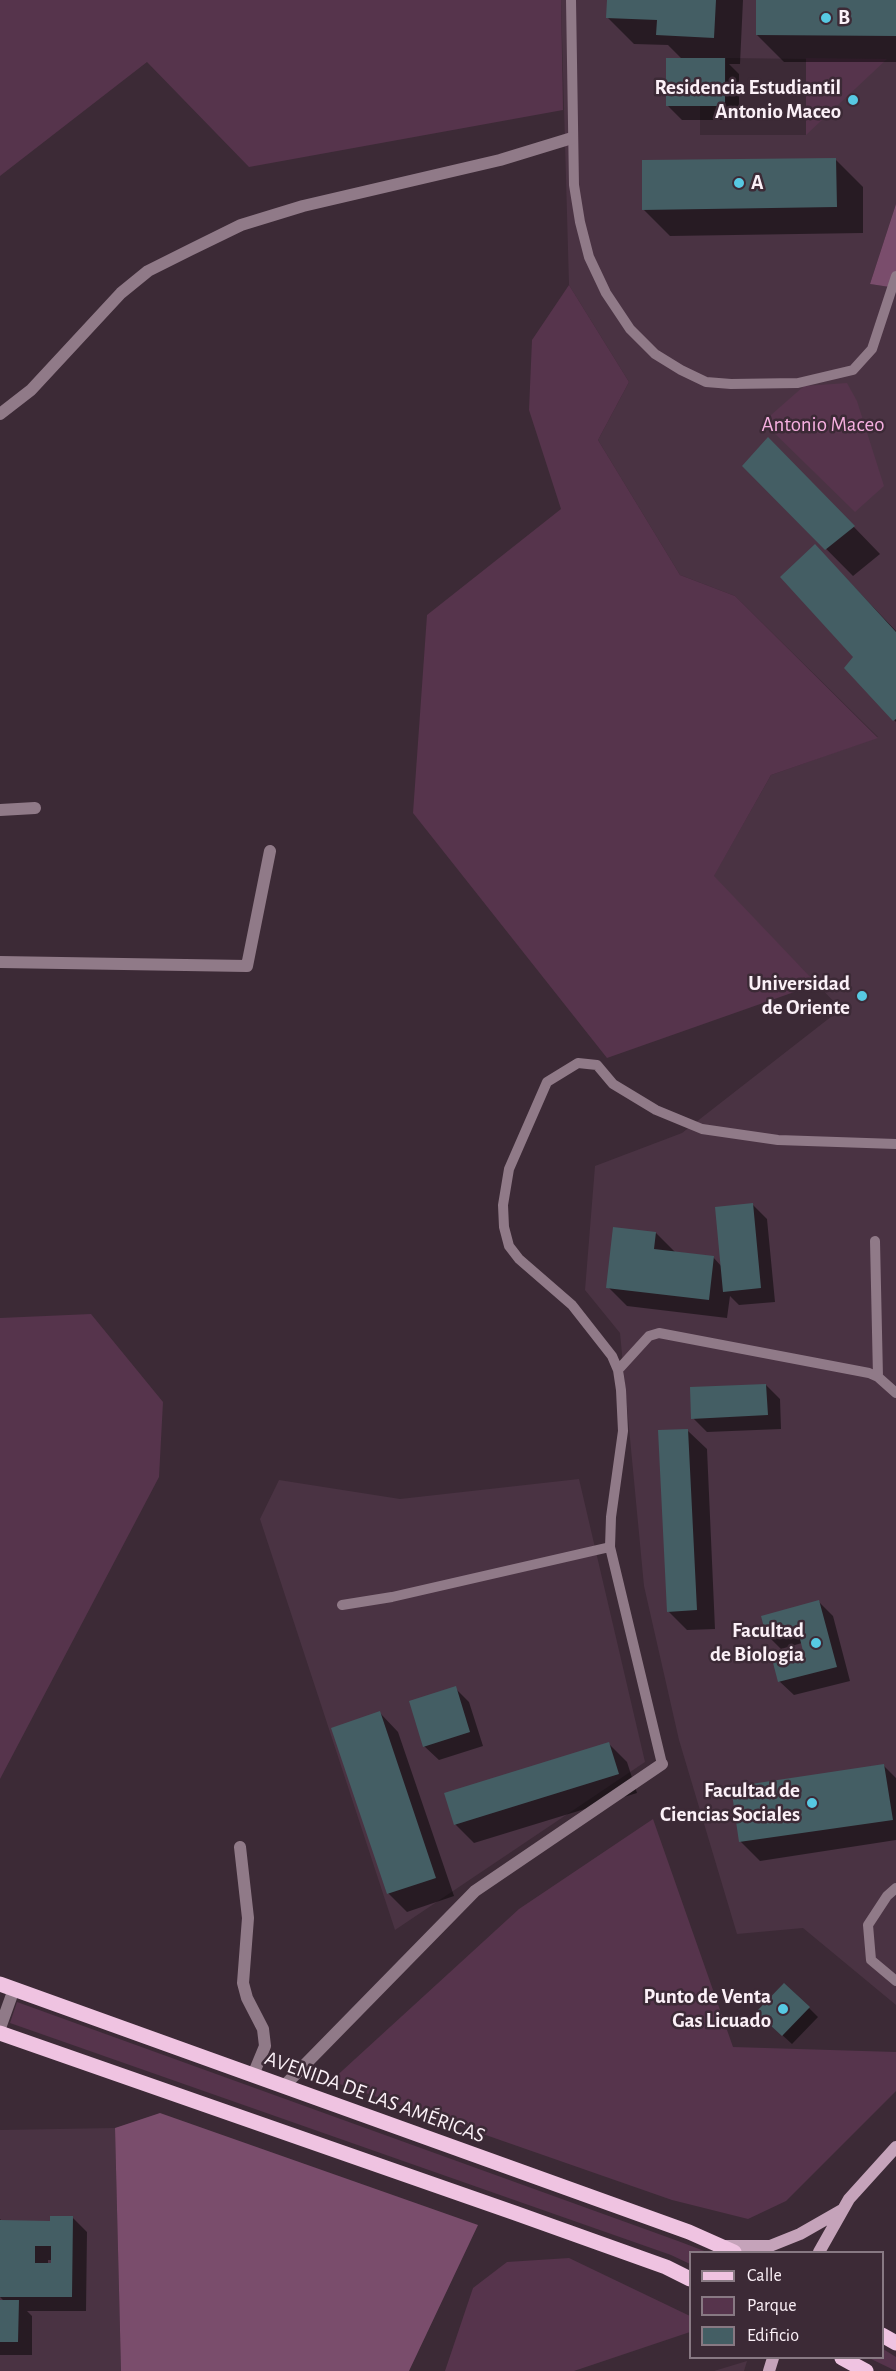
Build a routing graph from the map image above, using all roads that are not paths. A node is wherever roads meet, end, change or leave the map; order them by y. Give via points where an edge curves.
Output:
1 (571, 0) edge
2 (572, 138) junction
3 (896, 276) edge
4 (0, 414) edge
5 (35, 808) dead end
6 (0, 810) edge
7 (270, 851) dead end
8 (0, 962) edge
9 (896, 1144) edge
10 (874, 1241) dead end
11 (618, 1371) junction
12 (878, 1377) junction
13 (896, 1393) edge
14 (610, 1547) junction
15 (342, 1605) dead end
16 (663, 1764) joint
17 (240, 1847) dead end
18 (896, 1888) edge
19 (896, 1981) edge
20 (7, 1987) edge
21 (0, 2028) edge
22 (0, 2033) edge
23 (253, 2075) junction
24 (284, 2086) junction
25 (896, 2147) edge
26 (843, 2209) junction
27 (728, 2249) edge
28 (820, 2251) edge
29 (689, 2278) edge
30 (844, 2359) edge
31 (866, 2371) edge

1 - 2 lane
2 - 3 lane via 580,222 589,257 606,293 630,329 655,354 706,382 798,383 853,370 872,349
2 - 4 street via 241,225 148,271 121,293 31,390
5 - 6 street
7 - 8 street via 247,966
9 - 11 lane via 778,1140 702,1129 656,1110 613,1084 597,1065 578,1063 547,1082 509,1169 504,1227 509,1246 519,1259 572,1305 612,1356
10 - 12 lane
11 - 12 lane via 649,1336 659,1333
11 - 14 lane via 623,1431
12 - 13 lane
14 - 15 lane
14 - 16 lane
16 - 24 street via 475,1891
17 - 23 street via 248,1918 243,1983 265,2046
18 - 19 lane via 886,1896 868,1925 872,1960
20 - 21 street
20 - 23 main road, AVENIDA DE LAS AMÉRICAS
22 - 29 main road via 515,2213
23 - 24 main road, AVENIDA DE LAS AMÉRICAS
24 - 27 main road, AVENIDA DE LAS AMÉRICAS
25 - 26 main road
26 - 27 main road via 770,2246
26 - 28 main road
30 - 31 main road

